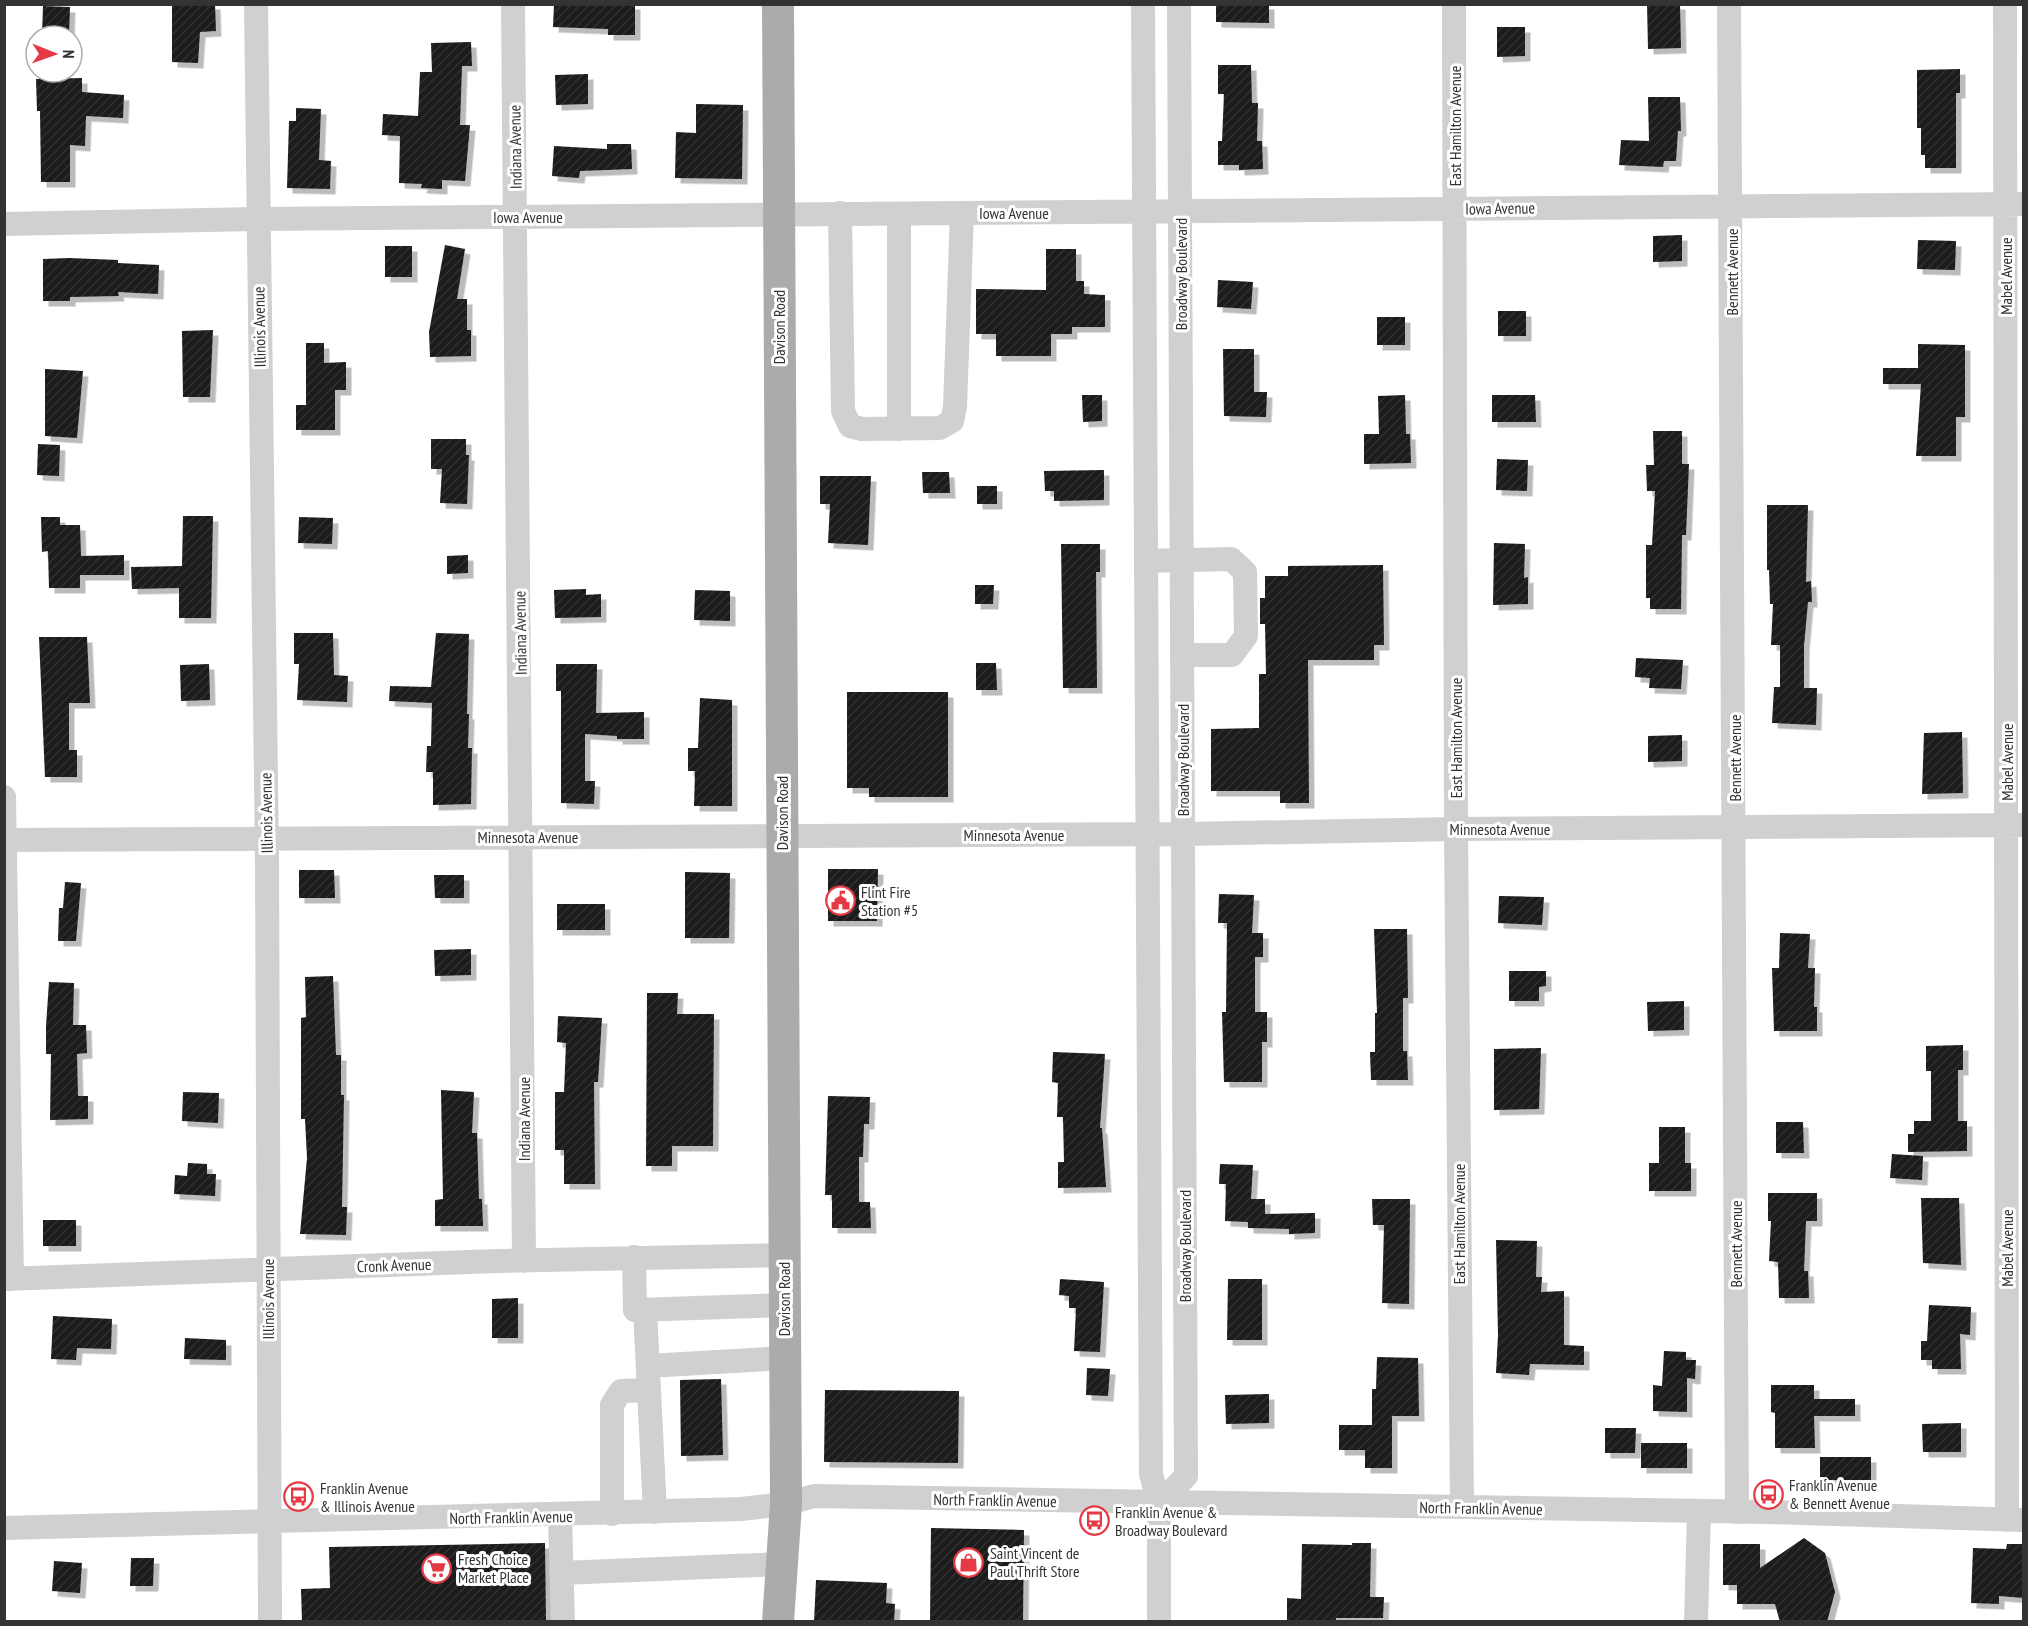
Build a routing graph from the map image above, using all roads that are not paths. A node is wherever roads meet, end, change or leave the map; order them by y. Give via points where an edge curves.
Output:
1 (256, 4) edge
2 (513, 4) edge
3 (778, 4) edge
4 (1143, 4) edge
5 (1179, 4) edge
6 (1454, 4) edge
7 (1729, 4) edge
8 (2005, 4) edge
9 (2015, 204) edge
10 (1731, 205) junction
11 (1455, 209) junction
12 (1144, 212) junction
13 (1181, 212) junction
14 (840, 213) junction
15 (963, 213) junction
16 (899, 214) junction
17 (779, 215) junction
18 (515, 217) junction
19 (258, 219) junction
20 (4, 224) edge
21 (900, 429) junction
22 (1182, 560) junction
23 (1146, 561) junction
24 (1182, 655) junction
25 (4, 797) edge
26 (2015, 825) edge
27 (1456, 829) junction
28 (1735, 829) junction
29 (1183, 834) junction
30 (1147, 835) junction
31 (522, 836) junction
32 (782, 836) junction
33 (5, 840) edge
34 (267, 840) junction
35 (784, 1256) junction
36 (634, 1257) junction
37 (524, 1261) junction
38 (268, 1269) junction
39 (8, 1279) edge
40 (784, 1305) junction
41 (645, 1310) junction
42 (784, 1358) junction
43 (648, 1366) junction
44 (648, 1390) junction
45 (786, 1504) junction
46 (1159, 1504) junction
47 (1462, 1507) junction
48 (655, 1512) junction
49 (1737, 1512) junction
50 (1699, 1513) junction
51 (612, 1514) junction
52 (560, 1516) junction
53 (2015, 1520) edge
54 (269, 1521) junction
55 (4, 1528) edge
56 (782, 1564) junction
57 (561, 1573) junction
58 (270, 1622) edge
59 (563, 1622) edge
60 (778, 1622) edge
61 (1159, 1622) edge
62 (1696, 1622) edge

1 - 19 street, Illinois Avenue
2 - 18 street, Indiana Avenue
3 - 17 main road, Davison Road
4 - 12 street
5 - 13 street, Broadway Boulevard
6 - 11 street, East Hamilton Avenue
7 - 10 street, Bennett Avenue
8 - 9 street, Mabel Avenue
9 - 10 street, Iowa Avenue
9 - 26 street, Mabel Avenue
10 - 11 street, Iowa Avenue
10 - 28 street, Bennett Avenue
11 - 13 street, Iowa Avenue
11 - 27 street, East Hamilton Avenue
12 - 13 street, Iowa Avenue
12 - 15 street, Iowa Avenue
12 - 23 street
13 - 22 street, Broadway Boulevard
14 - 16 street, Iowa Avenue
14 - 17 street, Iowa Avenue
14 - 21 street via 843,411 850,426
15 - 16 street, Iowa Avenue
15 - 21 street via 952,420 940,428
16 - 21 street
17 - 18 street, Iowa Avenue
17 - 32 main road, Davison Road
18 - 19 street, Iowa Avenue
18 - 31 street, Indiana Avenue
19 - 20 street, Iowa Avenue
19 - 34 street, Illinois Avenue
22 - 23 street
22 - 24 street, Broadway Boulevard
22 - 24 street via 1231,559 1245,572 1246,636 1232,655
23 - 30 street
24 - 29 street, Broadway Boulevard
25 - 33 street
26 - 28 street, Minnesota Avenue
26 - 53 street, Mabel Avenue
27 - 28 street, Minnesota Avenue
27 - 29 street, Minnesota Avenue
27 - 47 street, East Hamilton Avenue
28 - 49 street, Bennett Avenue
29 - 30 street, Minnesota Avenue
29 - 46 street, Broadway Boulevard via 1186,1476
30 - 32 street, Minnesota Avenue
30 - 46 street via 1151,1474
31 - 32 street, Minnesota Avenue
31 - 34 street, Minnesota Avenue
31 - 37 street, Indiana Avenue
32 - 35 main road, Davison Road
33 - 34 street, Minnesota Avenue
33 - 39 street
34 - 38 street, Illinois Avenue
35 - 36 street, Cronk Avenue
35 - 40 main road, Davison Road
36 - 37 street, Cronk Avenue
36 - 41 street via 635,1310
37 - 38 street, Cronk Avenue
38 - 39 street, Cronk Avenue
38 - 54 street, Illinois Avenue
40 - 41 street
40 - 42 main road, Davison Road
41 - 43 street
42 - 43 street
42 - 45 main road, Davison Road
43 - 44 street
44 - 48 street
44 - 51 street via 621,1391 612,1405
45 - 46 street, North Franklin Avenue via 814,1496
45 - 48 street, North Franklin Avenue
45 - 56 main road, Davison Road
46 - 47 street, North Franklin Avenue
46 - 61 street
47 - 50 street, North Franklin Avenue
48 - 51 street, North Franklin Avenue
49 - 50 street, North Franklin Avenue
49 - 53 street, North Franklin Avenue
50 - 62 street
51 - 52 street, North Franklin Avenue
52 - 54 street, North Franklin Avenue
52 - 57 street
54 - 55 street, North Franklin Avenue
54 - 58 street, Illinois Avenue
56 - 57 street
56 - 60 main road, Davison Road
57 - 59 street

